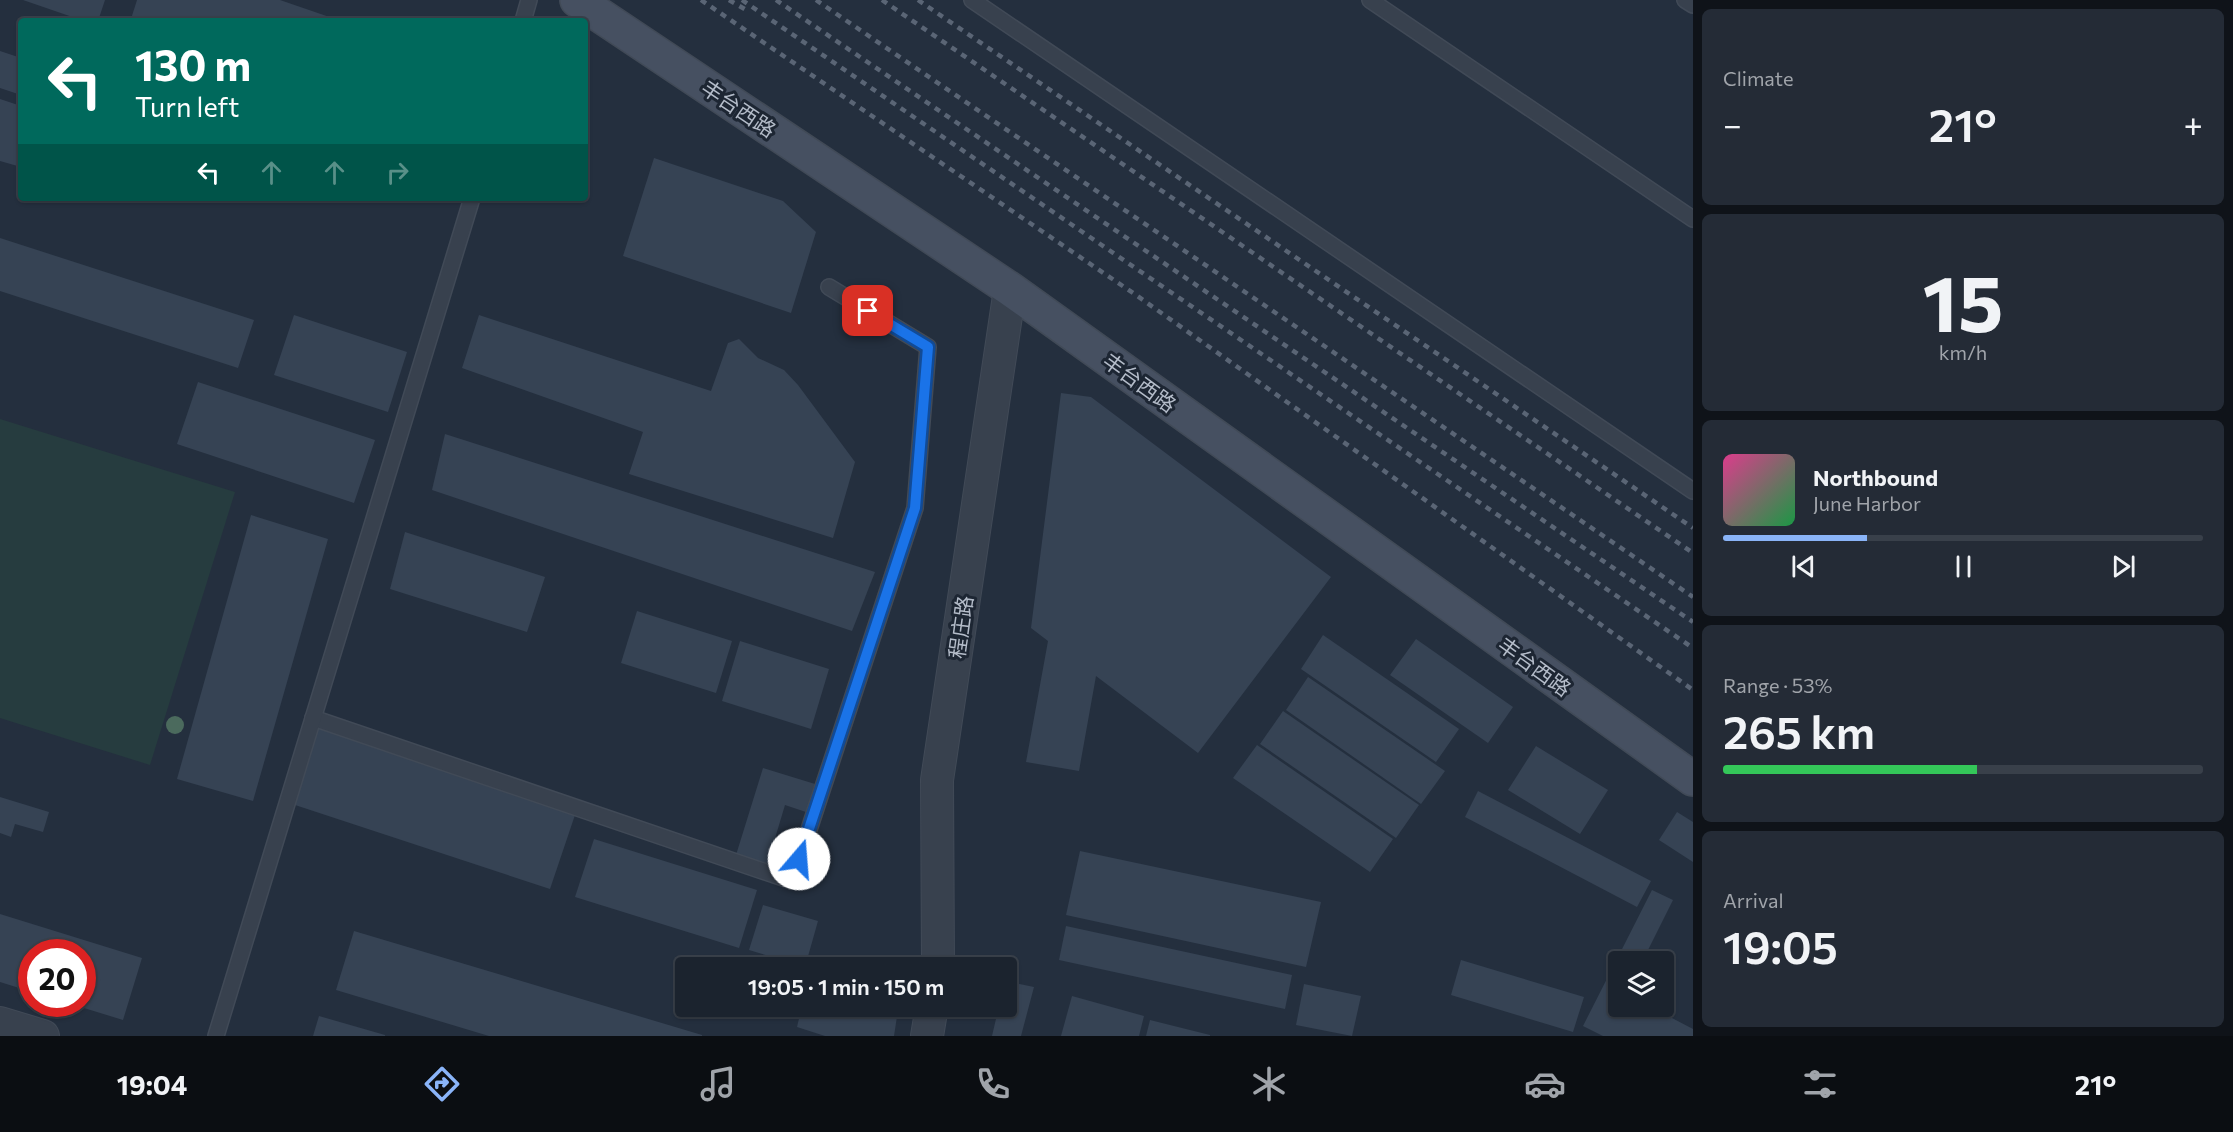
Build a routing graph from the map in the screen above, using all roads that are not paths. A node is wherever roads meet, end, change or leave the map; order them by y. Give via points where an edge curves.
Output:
1 (529, 0) edge
2 (577, 0) edge
3 (972, 0) edge
4 (1370, 0) edge
5 (1685, 0) edge
6 (1693, 5) edge
7 (525, 18) edge
8 (471, 201) edge
9 (1693, 219) edge
10 (829, 287) dead end
11 (1010, 289) junction
12 (1693, 491) edge
13 (313, 718) junction
14 (1693, 780) edge
15 (938, 957) edge
16 (930, 1017) edge
17 (0, 1023) edge
18 (43, 1036) edge
19 (216, 1036) edge
20 (927, 1036) edge

1 - 7 lane
2 - 11 main road, 丰台西路
3 - 12 lane
4 - 9 lane
5 - 6 lane
8 - 13 lane
10 - 13 lane via 928,347 915,508 792,881
11 - 14 main road, 丰台西路
11 - 15 street, 程庄路 via 937,780
13 - 19 lane
16 - 20 street
17 - 18 street

